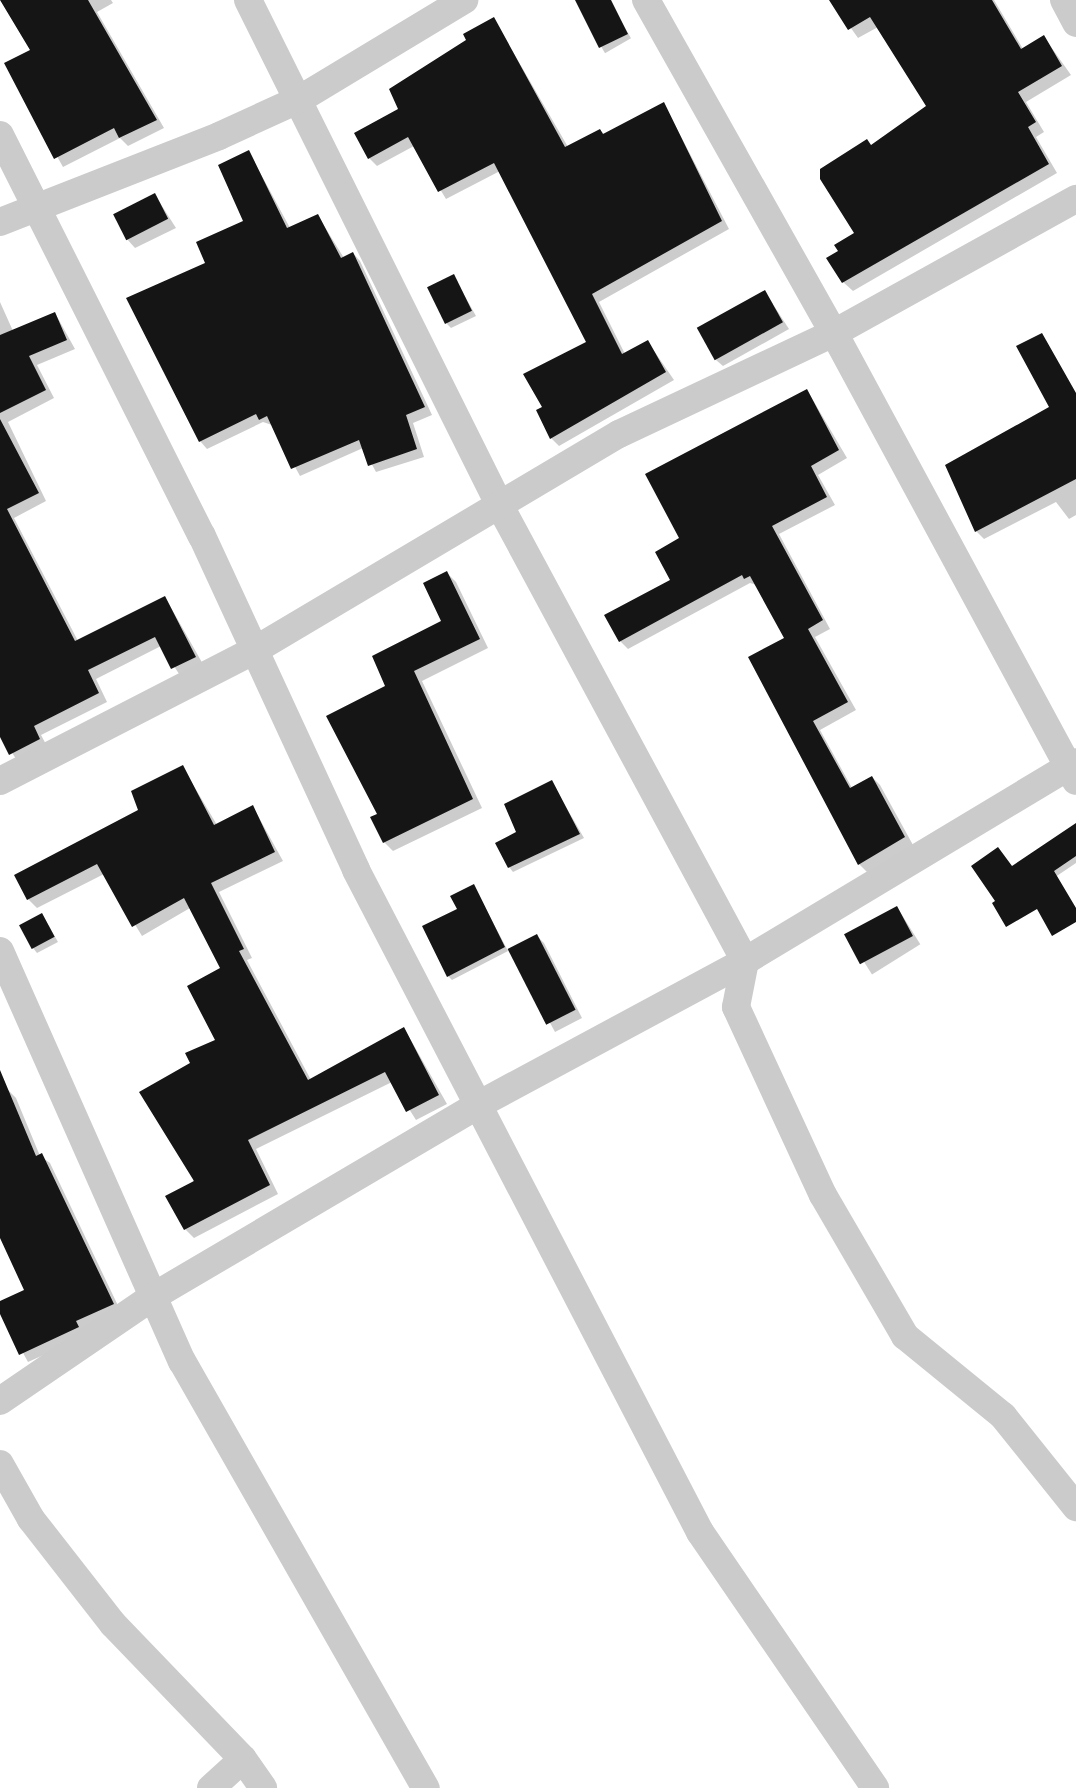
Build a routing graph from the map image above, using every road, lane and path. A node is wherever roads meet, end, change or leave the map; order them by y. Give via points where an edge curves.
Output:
1 (248, 0) edge
2 (464, 0) edge
3 (646, 0) edge
4 (1064, 0) edge
5 (1076, 23) edge
6 (300, 98) junction
7 (0, 135) edge
8 (1076, 198) edge
9 (34, 206) junction
10 (0, 222) edge
11 (834, 333) junction
12 (500, 506) junction
13 (254, 650) junction
14 (1073, 770) edge
15 (0, 781) edge
16 (0, 951) edge
17 (745, 961) junction
18 (478, 1105) junction
19 (154, 1296) junction
20 (0, 1401) edge
21 (0, 1464) edge
22 (1076, 1507) edge
23 (243, 1759) junction
24 (212, 1788) edge
25 (263, 1788) edge
26 (426, 1788) edge
27 (875, 1788) edge

1 - 6 street
2 - 6 street
3 - 11 street
4 - 5 street
6 - 9 street via 219,136
6 - 12 street
7 - 9 street
8 - 11 street
9 - 10 street
9 - 13 street via 202,536
11 - 12 street via 619,434
11 - 14 street
12 - 13 street
12 - 17 street
13 - 15 street
13 - 18 street via 356,870
14 - 17 street
16 - 19 street
17 - 18 street
17 - 22 street via 736,1007 746,1033 823,1195 905,1336 1004,1416
18 - 19 street
18 - 27 street via 700,1532
19 - 20 street
19 - 26 street via 182,1361
21 - 23 street via 31,1519 113,1624
23 - 24 street
23 - 25 street

